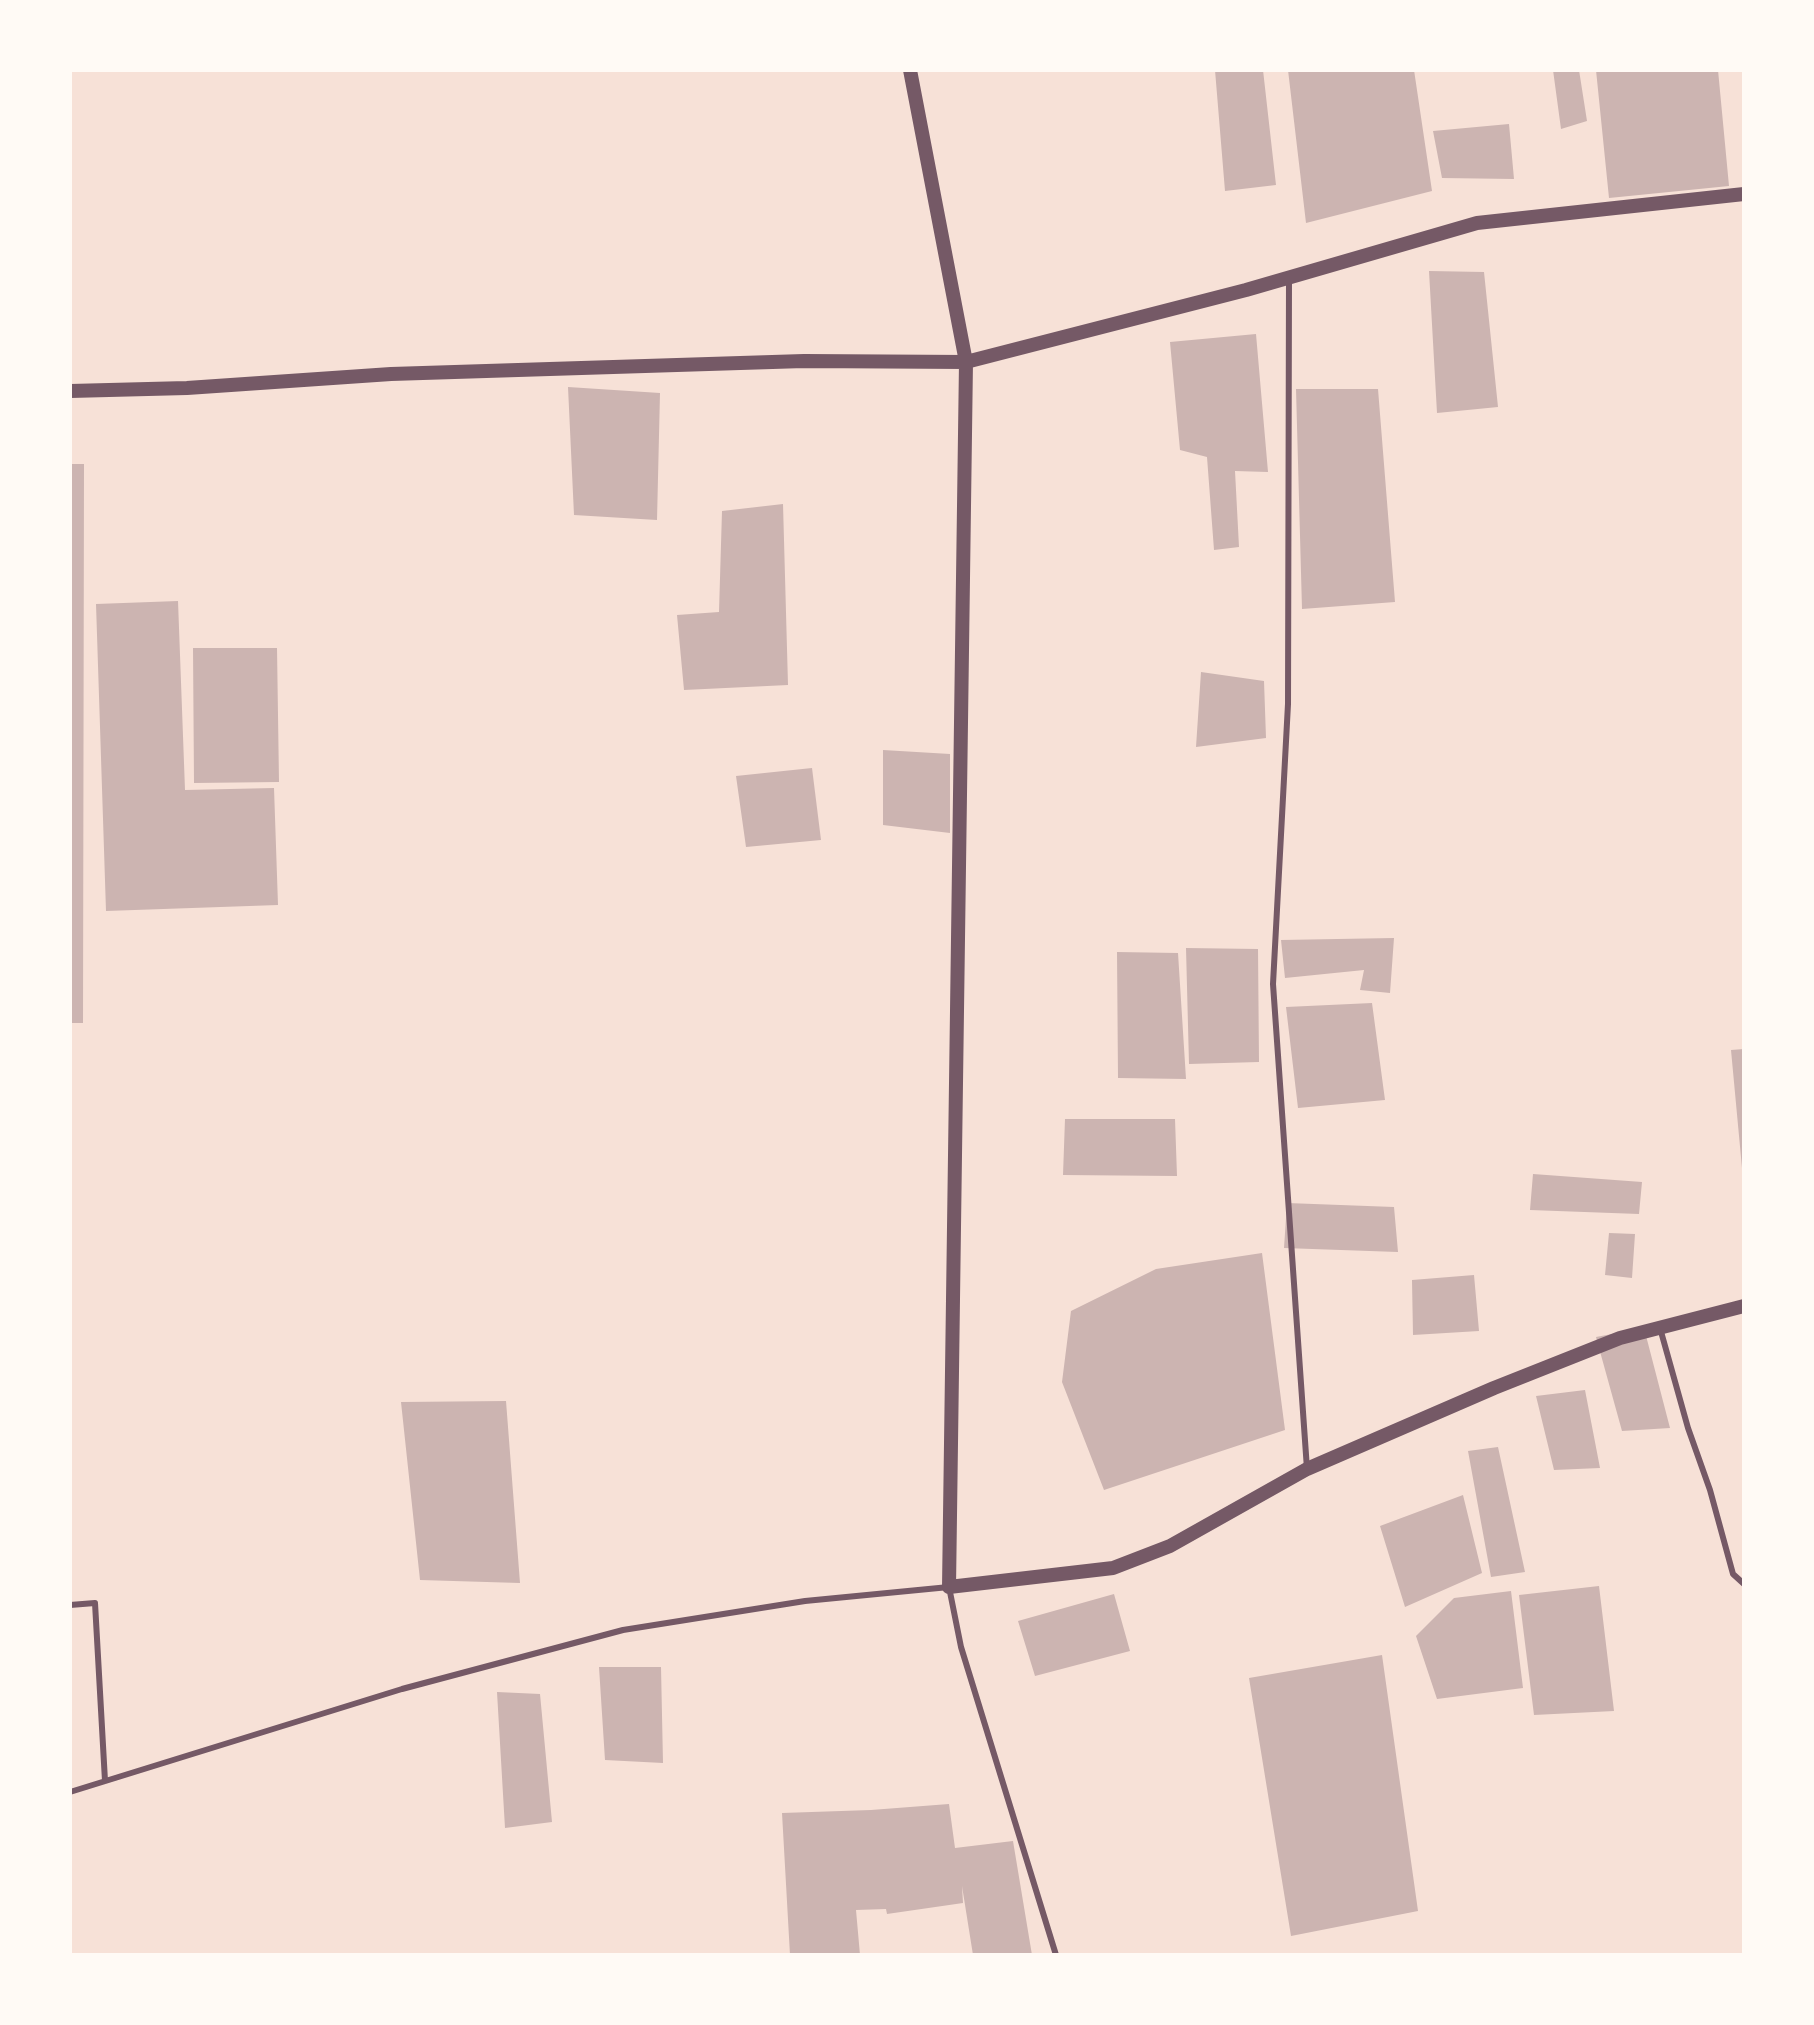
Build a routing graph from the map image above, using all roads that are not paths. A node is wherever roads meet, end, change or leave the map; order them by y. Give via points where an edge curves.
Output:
1 (910, 70) edge
2 (1744, 194) edge
3 (1289, 277) junction
4 (966, 362) junction
5 (70, 391) edge
6 (1744, 1306) edge
7 (1660, 1328) junction
8 (1307, 1469) junction
9 (1744, 1584) edge
10 (949, 1587) junction
11 (70, 1605) edge
12 (105, 1781) junction
13 (70, 1792) edge
14 (1056, 1955) edge

1 - 4 street
2 - 3 street via 1477,223
3 - 4 street
3 - 8 lane via 1288,704 1273,984
4 - 5 street via 804,361 391,374
4 - 10 street
6 - 7 street
7 - 8 street via 1620,1338
7 - 9 lane via 1733,1574
8 - 10 street via 1170,1546 1113,1568
10 - 12 lane via 805,1601 623,1630 402,1689
10 - 14 lane via 961,1647
11 - 12 lane via 95,1603
12 - 13 lane

